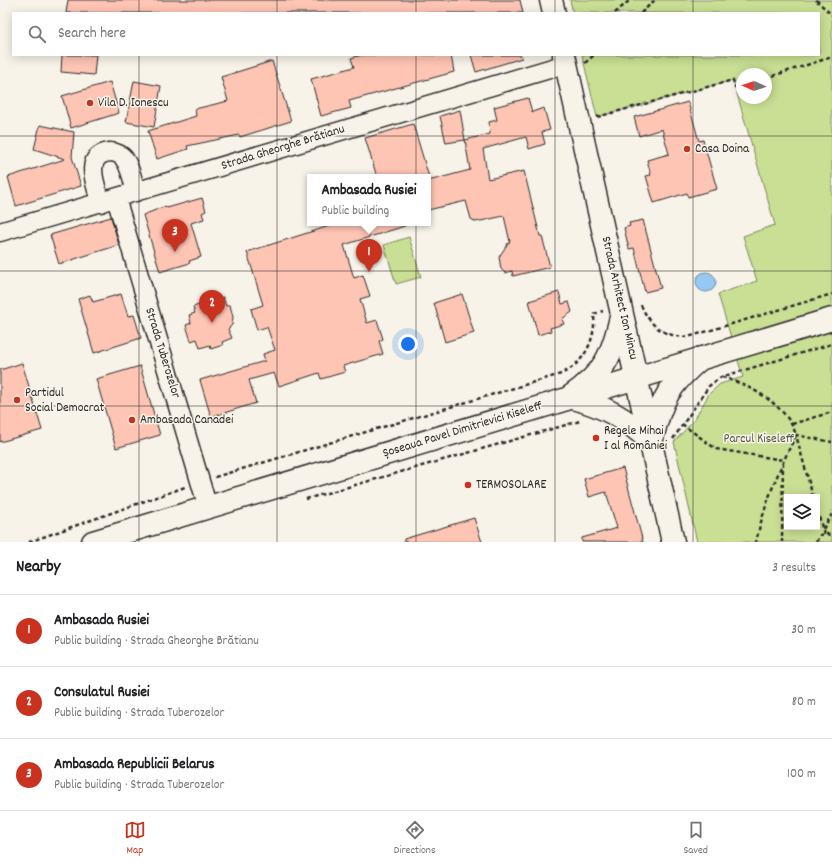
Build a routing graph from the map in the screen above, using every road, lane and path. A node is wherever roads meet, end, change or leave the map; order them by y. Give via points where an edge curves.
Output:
1 (551, 0) edge
2 (630, 0) edge
3 (655, 0) edge
4 (816, 0) edge
5 (554, 12) edge
6 (616, 12) edge
7 (642, 12) edge
8 (832, 14) edge
9 (590, 56) edge
10 (832, 57) edge
11 (571, 61) edge
12 (772, 76) edge
13 (736, 87) edge
14 (579, 122) junction
15 (136, 192) junction
16 (109, 200) junction
17 (0, 232) edge
18 (832, 294) edge
19 (621, 310) junction
20 (832, 319) edge
21 (832, 344) edge
22 (700, 358) junction
23 (636, 378) junction
24 (570, 397) junction
25 (832, 412) edge
26 (565, 424) dead end
27 (682, 424) dead end
28 (792, 424) junction
29 (796, 435) junction
30 (651, 442) junction
31 (832, 442) edge
32 (783, 460) junction
33 (200, 481) junction
34 (812, 494) edge
35 (303, 500) dead end
36 (208, 508) junction
37 (832, 514) edge
38 (820, 520) edge
39 (823, 530) junction
40 (824, 534) junction
41 (832, 536) edge
42 (29, 542) edge
43 (93, 542) edge
44 (673, 542) edge
45 (756, 542) edge
46 (782, 542) edge
47 (816, 542) edge

1 - 5 main road
2 - 6 path
3 - 7 path
4 - 8 path
9 - 11 path
10 - 12 path
11 - 14 main road, Strada Arhitect Ion Mincu
11 - 15 street, Strada Gheorghe Brătianu
13 - 14 path via 733,80
14 - 19 main road, Strada Arhitect Ion Mincu
15 - 16 street, Strada Gheorghe Brătianu
15 - 16 street, Strada Tuberozelor via 126,161 121,155 111,152 102,154 92,167
16 - 17 street, Strada Gheorghe Brătianu
16 - 33 street, Strada Tuberozelor
18 - 19 path via 688,337 670,335 657,329 650,323 639,302
19 - 23 main road, Strada Arhitect Ion Mincu
19 - 24 main road via 612,350 606,363 592,380
19 - 33 path via 594,314 593,334 586,353 574,366 561,374
20 - 22 main road, Șoseaua Pavel Dimitrievici Kiseleff
21 - 28 path via 721,377 739,382 756,391
22 - 23 main road, Șoseaua Pavel Dimitrievici Kiseleff
22 - 30 main road via 684,372 668,392 660,406
23 - 24 main road, Șoseaua Pavel Dimitrievici Kiseleff
23 - 30 main road, Strada Arhitect Ion Mincu
24 - 30 main road via 604,407 617,414
24 - 36 main road, Șoseaua Pavel Dimitrievici Kiseleff
25 - 28 path
26 - 35 path
27 - 32 path via 716,448
28 - 29 path
29 - 31 path
29 - 32 path
29 - 34 path
30 - 44 main road, Strada Arhitect Ion Mincu
32 - 45 path
32 - 46 path
33 - 36 street, Strada Tuberozelor
33 - 42 path
36 - 43 main road, Șoseaua Pavel Dimitrievici Kiseleff
37 - 39 path
38 - 39 path
39 - 40 path
40 - 41 path
40 - 47 path via 820,535

